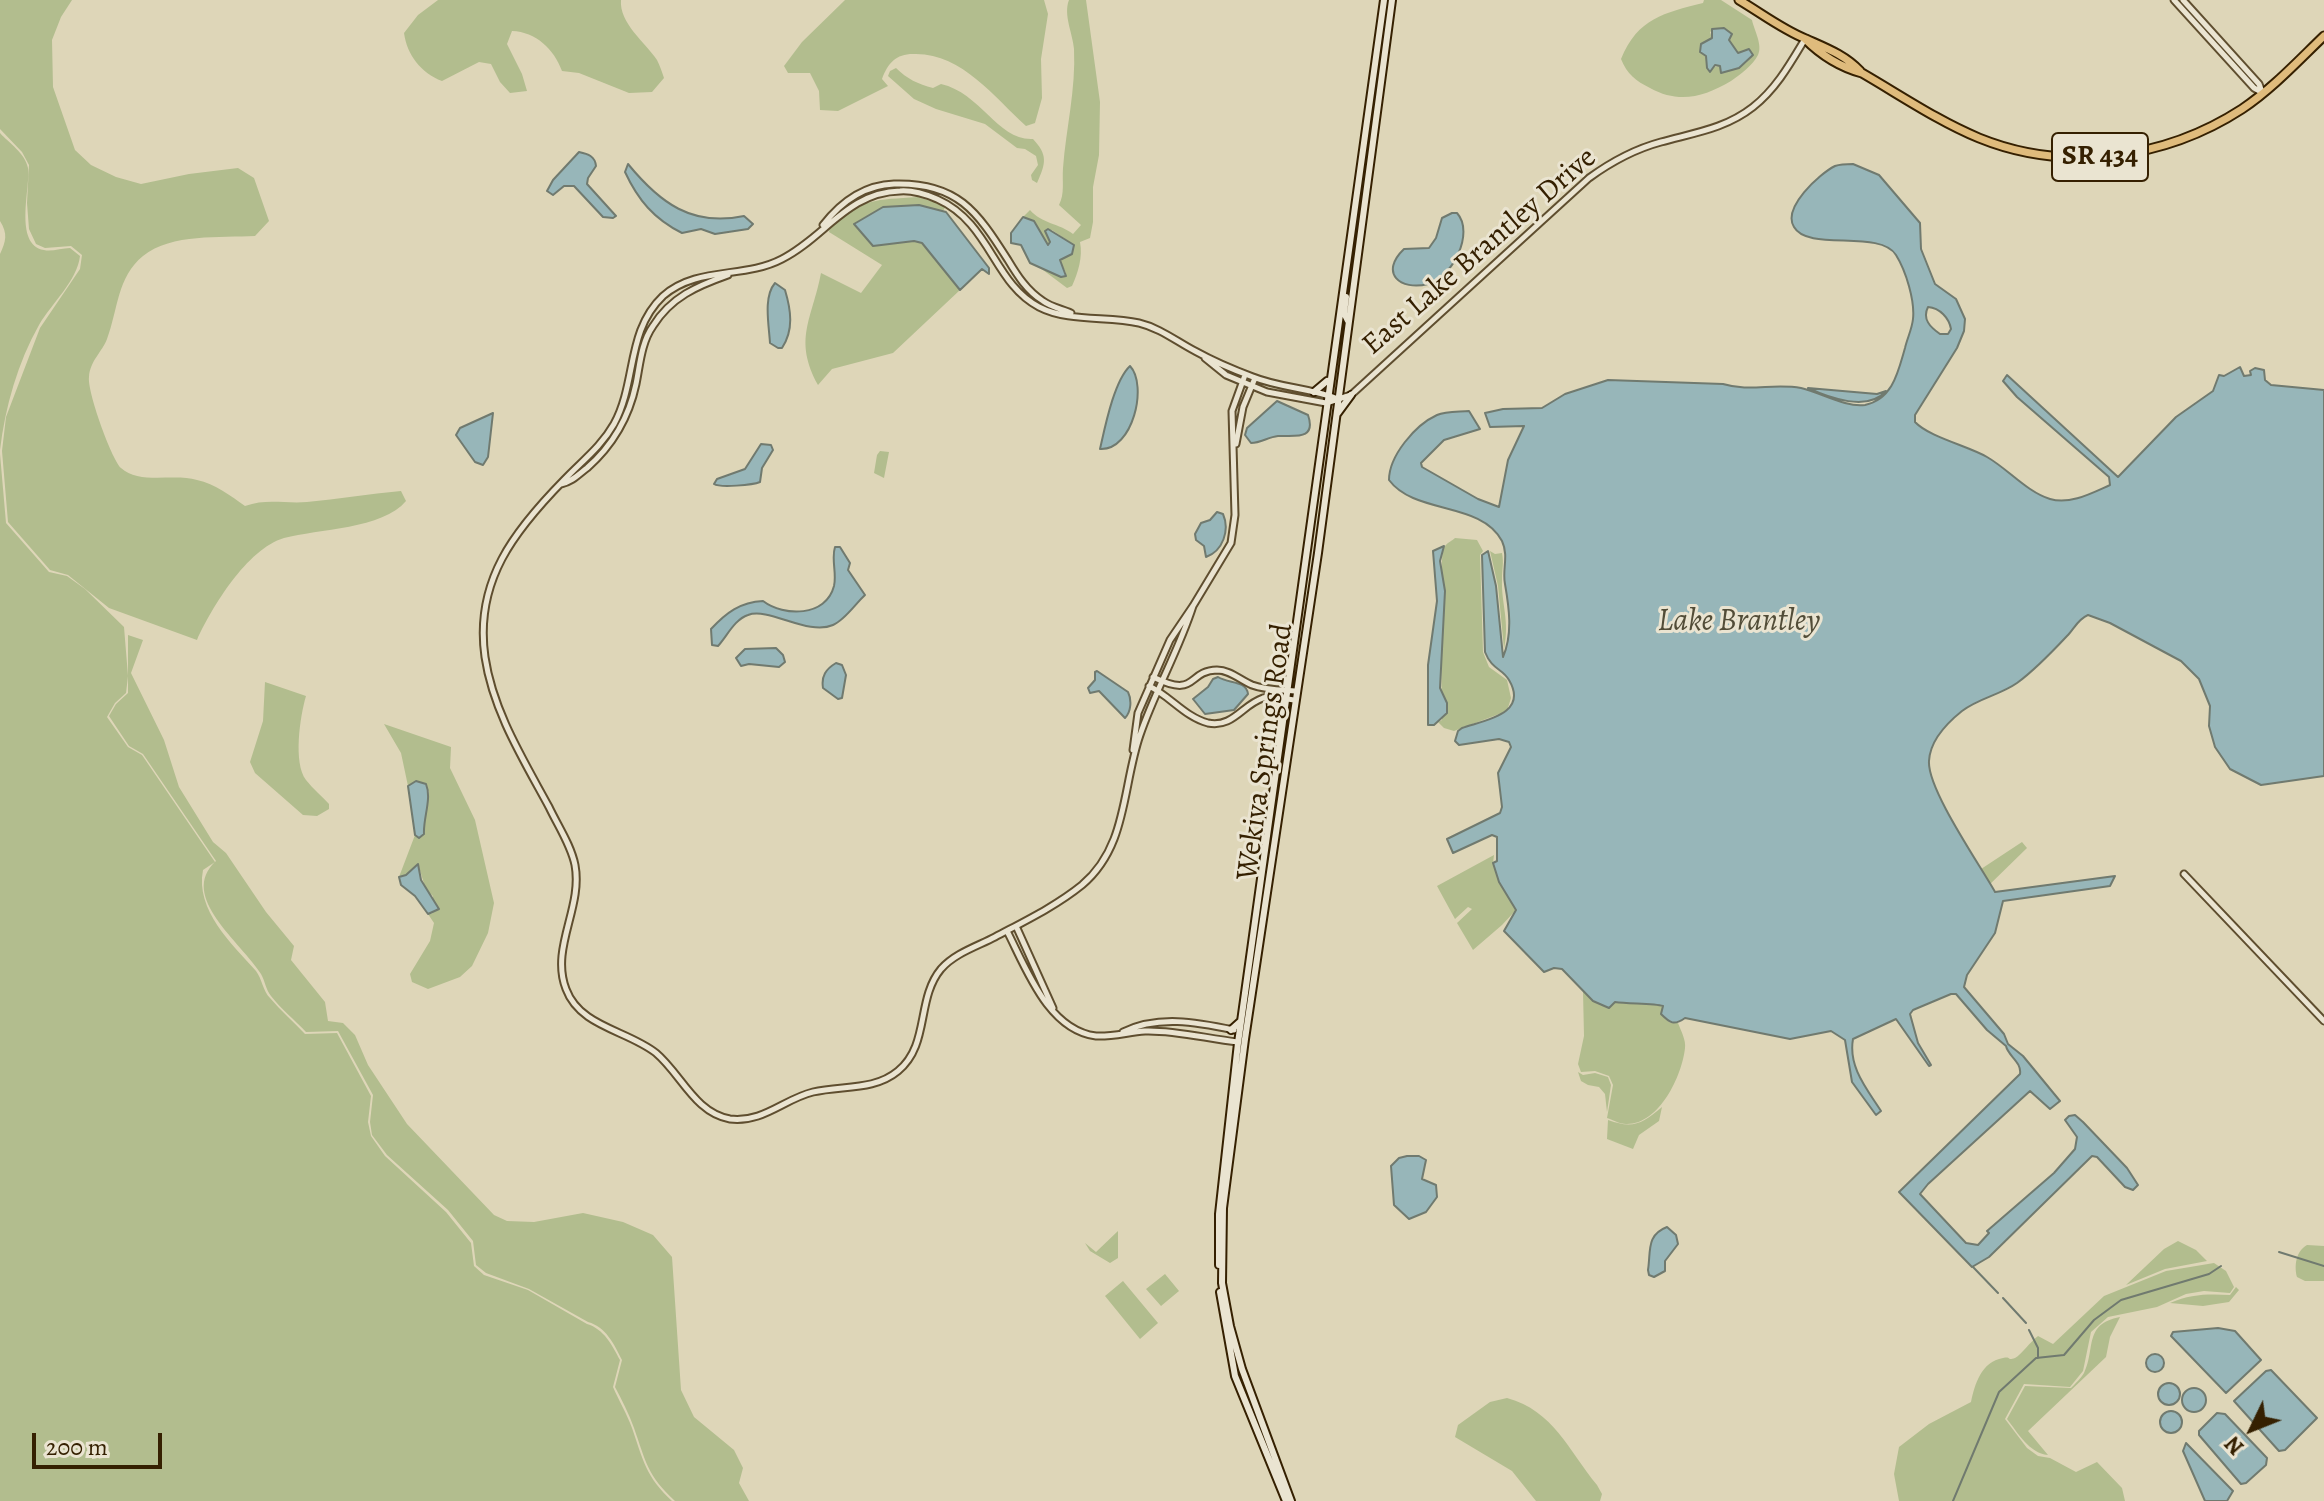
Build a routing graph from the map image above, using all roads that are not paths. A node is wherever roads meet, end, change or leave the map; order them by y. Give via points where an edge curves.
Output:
1 (1384, 0) edge
2 (1392, 0) edge
3 (2174, 0) edge
4 (2183, 0) edge
5 (1743, 1) edge
6 (2324, 36) edge
7 (1805, 39) junction
8 (2263, 93) junction
9 (814, 237) junction
10 (736, 272) junction
11 (1345, 273) junction
12 (1076, 315) junction
13 (1349, 321) junction
14 (1202, 355) junction
15 (1245, 375) junction
16 (1255, 378) junction
17 (1329, 378) junction
18 (1242, 383) junction
19 (1251, 387) junction
20 (1314, 392) junction
21 (1351, 395) junction
22 (1327, 399) junction
23 (1338, 399) junction
24 (1335, 418) junction
25 (1234, 457) junction
26 (561, 484) junction
27 (1193, 606) junction
28 (1153, 677) junction
29 (1162, 682) junction
30 (1149, 686) junction
31 (1158, 690) junction
32 (1286, 690) junction
33 (1295, 691) junction
34 (1285, 699) junction
35 (1294, 700) junction
36 (1132, 760) junction
37 (2184, 874) dead end
38 (1262, 904) junction
39 (1016, 926) junction
40 (1007, 931) junction
41 (1249, 959) junction
42 (1258, 961) junction
43 (1055, 1012) junction
44 (1241, 1021) junction
45 (2324, 1021) edge
46 (1190, 1023) junction
47 (1231, 1030) junction
48 (1240, 1032) junction
49 (1118, 1034) junction
50 (1173, 1034) junction
51 (1242, 1041) junction
52 (1288, 1501) edge

1 - 11 main road, Wekiva Springs Road
2 - 13 main road, Wekiva Springs Road
3 - 8 street
4 - 8 street
5 - 7 main road, SR 434
6 - 8 main road, SR 434
7 - 8 main road, SR 434 via 1975,136 2065,157 2123,155 2172,143 2223,120
7 - 21 street, East Lake Brantley Drive via 1776,85 1741,116 1646,146 1589,178
9 - 10 street via 777,262
9 - 12 street via 843,210 876,195 902,190 924,194 968,219 1029,300 1041,309
9 - 12 street via 839,205 872,188 933,186 974,211 1020,279 1044,303
10 - 26 street via 695,287 664,311 647,337 633,398 618,433 599,457
10 - 26 street via 690,279 655,306 636,339 626,396 611,429
11 - 13 main road via 1344,313
11 - 17 main road, Wekiva Springs Road
12 - 14 street via 1138,323
13 - 23 main road, Wekiva Springs Road
14 - 15 street
14 - 18 street
15 - 16 street
15 - 18 street
16 - 19 street
16 - 20 street
17 - 20 main road
17 - 22 main road, Wekiva Springs Road
18 - 19 street
18 - 25 street via 1232,411
19 - 22 street
19 - 25 street
20 - 22 street
21 - 23 street, East Lake Brantley Drive
21 - 24 main road
22 - 23 street
22 - 32 main road, Wekiva Springs Road
23 - 24 main road, Wekiva Springs Road
24 - 33 main road, Wekiva Springs Road
25 - 27 street via 1231,543
26 - 40 street via 507,545 489,593 483,641 498,706 575,866 576,897 561,958 567,991 579,1011 662,1058 711,1112 752,1118 807,1094 868,1085 893,1075 919,1041 936,975 954,958
27 - 28 street
27 - 29 street
28 - 29 street
28 - 30 street
29 - 31 street
29 - 32 street via 1183,686 1218,670 1262,688
30 - 31 street
30 - 36 street via 1138,713
31 - 34 street via 1193,717 1222,724 1260,699
31 - 36 street
32 - 33 street
32 - 34 main road, Wekiva Springs Road
33 - 35 main road, Wekiva Springs Road
34 - 35 street
34 - 38 main road, Wekiva Springs Road
35 - 38 main road, Wekiva Springs Road
36 - 39 street via 1121,824 1106,858 1074,891
37 - 45 street
38 - 41 main road, Wekiva Springs Road
38 - 42 main road, Wekiva Springs Road
39 - 40 street
39 - 43 street
40 - 43 street
41 - 42 main road
41 - 44 main road, Wekiva Springs Road
42 - 51 main road, Wekiva Springs Road
43 - 49 street via 1087,1034
44 - 47 main road
44 - 48 main road, Wekiva Springs Road
46 - 47 street
46 - 49 street via 1148,1022
46 - 50 street
47 - 48 street
48 - 51 main road, Wekiva Springs Road
49 - 50 street
50 - 51 street
51 - 52 main road, Wekiva Springs Road via 1223,1208 1222,1283 1242,1369

